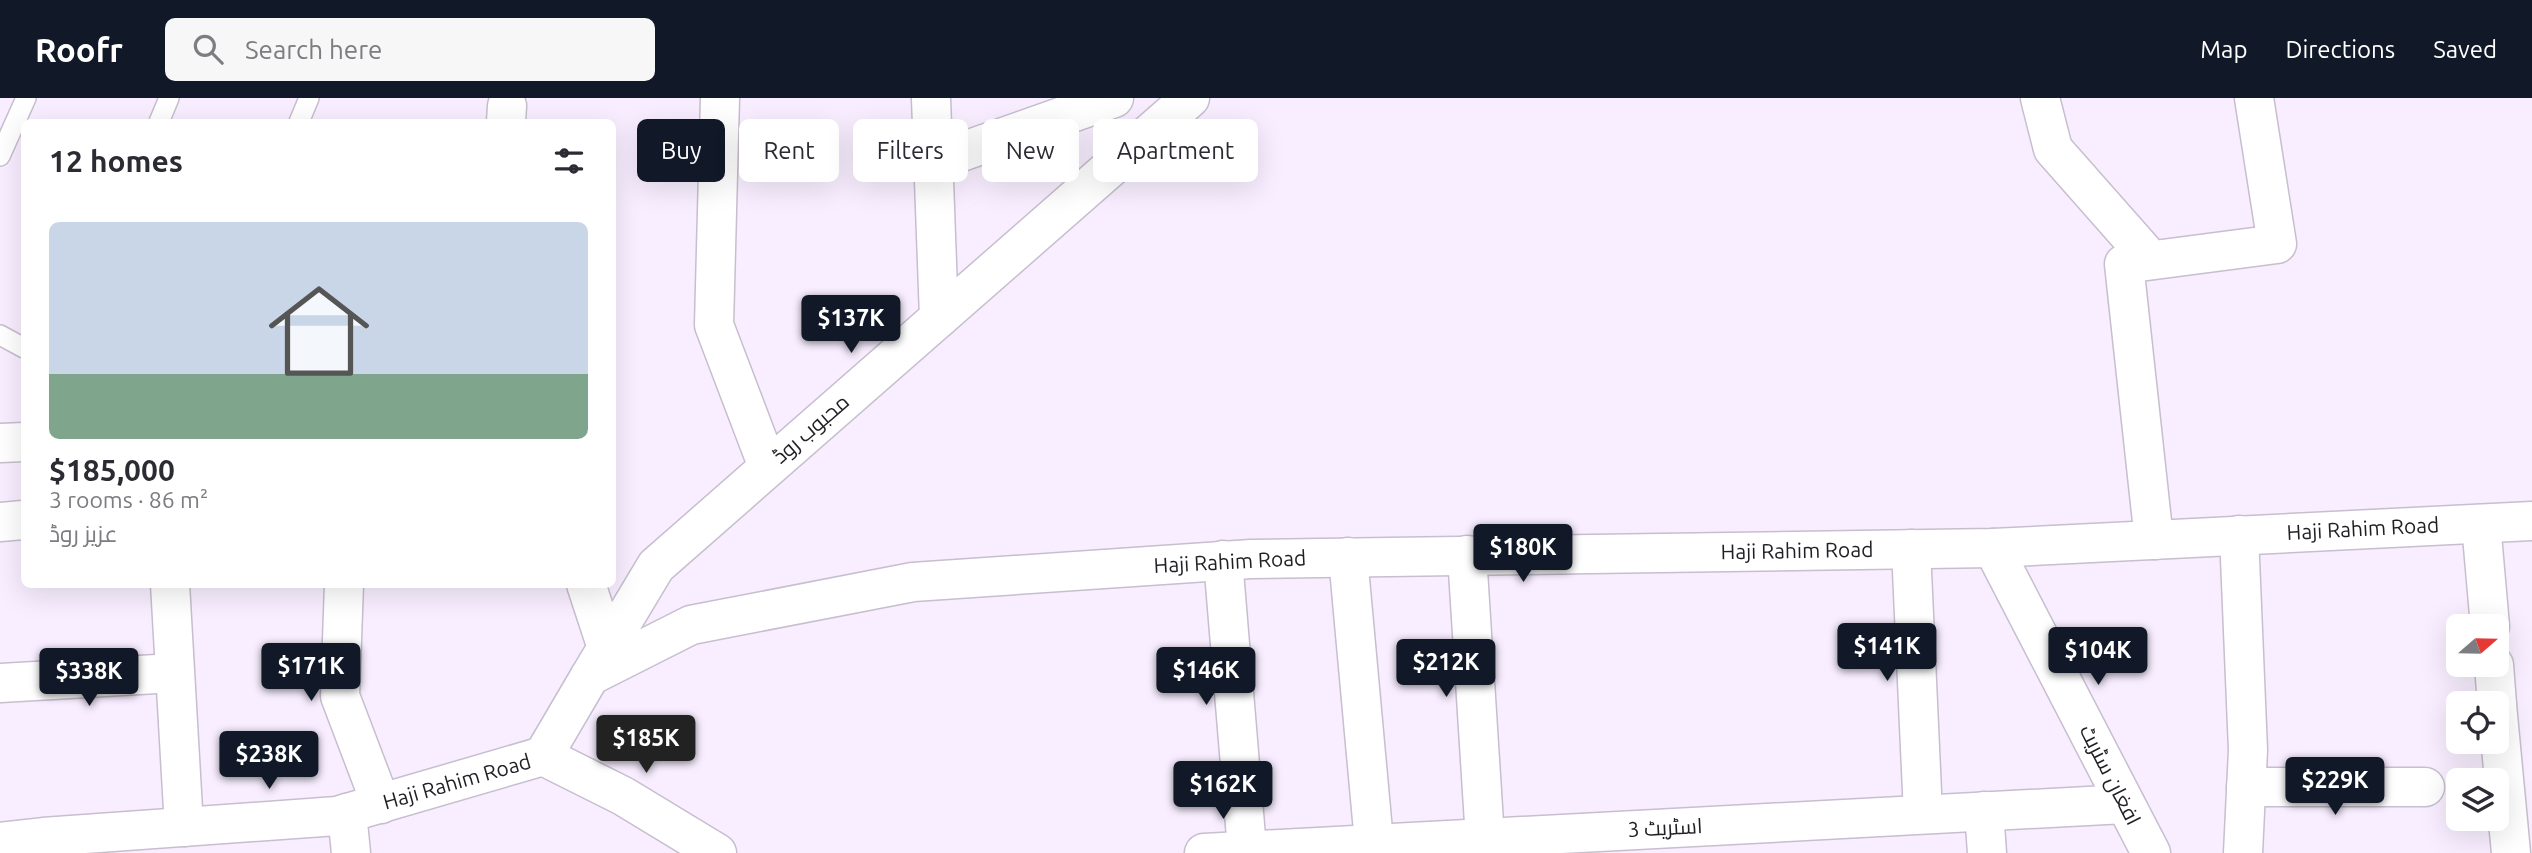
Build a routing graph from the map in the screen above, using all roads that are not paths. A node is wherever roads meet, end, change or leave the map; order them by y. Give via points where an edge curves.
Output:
1 (26, 98) edge
2 (169, 98) edge
3 (309, 98) edge
4 (720, 98) edge
5 (931, 98) edge
6 (1114, 98) edge
7 (1189, 98) edge
8 (2040, 98) edge
9 (2254, 98) edge
10 (160, 119) edge
11 (300, 119) edge
12 (932, 119) edge
13 (968, 150) edge
14 (0, 156) edge
15 (934, 182) edge
16 (2151, 261) junction
17 (939, 318) junction
18 (0, 335) edge
19 (21, 346) edge
20 (21, 442) edge
21 (0, 443) edge
22 (768, 467) junction
23 (2532, 521) edge
24 (2481, 524) junction
25 (2239, 535) junction
26 (2154, 540) junction
27 (1993, 548) junction
28 (1911, 550) junction
29 (1467, 555) junction
30 (1348, 557) junction
31 (1223, 560) junction
32 (170, 588) edge
33 (344, 588) edge
34 (587, 588) edge
35 (2489, 614) edge
36 (598, 662) junction
37 (174, 673) junction
38 (0, 683) edge
39 (2502, 754) edge
40 (543, 756) junction
41 (2246, 787) junction
42 (2425, 787) dead end
43 (2125, 804) junction
44 (364, 809) junction
45 (1984, 811) junction
46 (1923, 814) junction
47 (184, 827) junction
48 (1485, 839) junction
49 (0, 842) edge
50 (1374, 842) junction
51 (1551, 844) edge
52 (1247, 849) junction
53 (351, 853) edge
54 (717, 853) edge
55 (1204, 853) edge
56 (1987, 853) edge
57 (2151, 853) edge
58 (2243, 853) edge
59 (2511, 853) edge

1 - 14 lane
2 - 10 lane
3 - 11 lane
4 - 22 street via 714,325
5 - 12 street
6 - 13 street
7 - 17 street, محبوب روڈ
8 - 16 street via 2053,149
9 - 16 street via 2277,244
15 - 17 street
16 - 26 street via 2124,264
17 - 22 street, محبوب روڈ
18 - 19 lane
20 - 21 street
22 - 36 street, محبوب روڈ via 656,566
23 - 24 street, Haji Rahim Road
24 - 25 street, Haji Rahim Road
24 - 35 street
25 - 26 street, Haji Rahim Road
25 - 41 street
26 - 27 street, Haji Rahim Road
27 - 28 street, Haji Rahim Road
27 - 43 street, افغان سٹریٹ
28 - 29 street, Haji Rahim Road
28 - 46 street
29 - 30 street, Haji Rahim Road
29 - 48 street
30 - 31 street, Haji Rahim Road
30 - 50 street
31 - 36 street, Haji Rahim Road via 913,582 691,625
31 - 52 street
32 - 37 street
33 - 44 street via 340,696
34 - 36 street
36 - 40 street, Haji Rahim Road
37 - 38 street
37 - 47 street
39 - 59 street
40 - 44 street, Haji Rahim Road
40 - 54 street via 623,796
41 - 42 street
41 - 58 street
43 - 45 street, اسٹریٹ 3
43 - 57 street, افغان سٹریٹ
44 - 47 street, Haji Rahim Road
44 - 53 street
45 - 46 street, اسٹریٹ 3
45 - 56 street
46 - 51 street, اسٹریٹ 3
47 - 49 street, Haji Rahim Road
48 - 50 street, اسٹریٹ 3
48 - 51 street, اسٹریٹ 3
50 - 52 street, اسٹریٹ 3
52 - 55 street, اسٹریٹ 3

